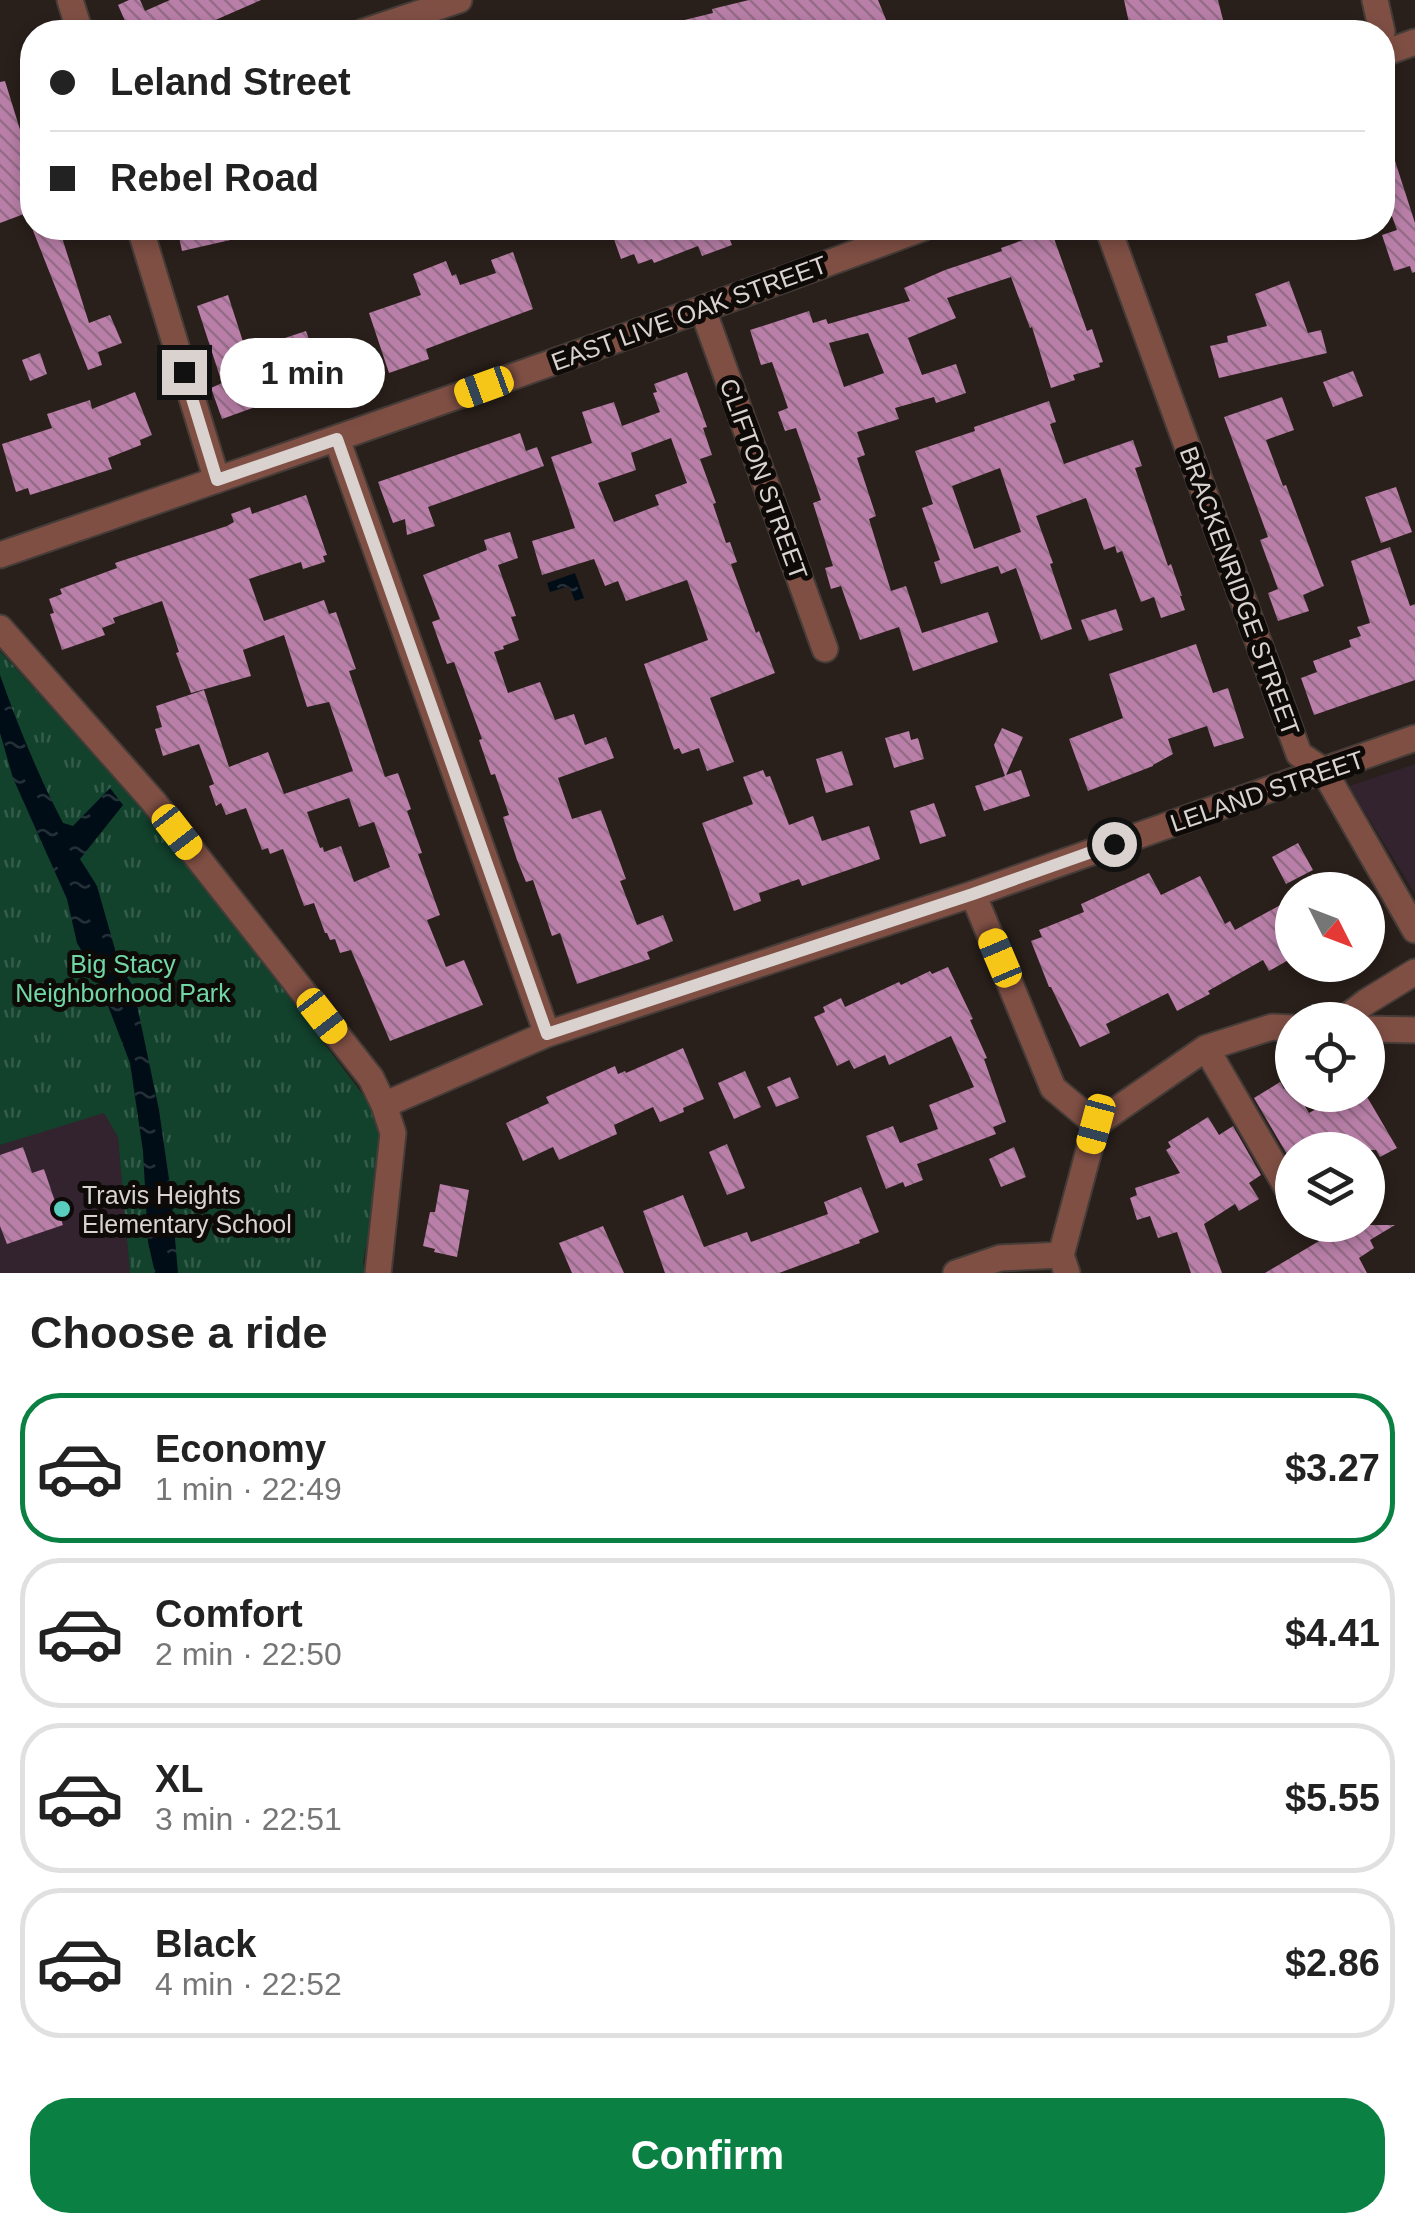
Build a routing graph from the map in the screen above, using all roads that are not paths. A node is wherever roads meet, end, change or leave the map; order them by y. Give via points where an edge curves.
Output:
1 (459, 0) edge
2 (398, 20) edge
3 (144, 240) edge
4 (891, 240) edge
5 (1112, 240) edge
6 (703, 310) junction
7 (337, 439) junction
8 (217, 480) junction
9 (0, 555) edge
10 (0, 628) edge
11 (825, 649) dead end
12 (1415, 738) edge
13 (1324, 772) junction
14 (973, 894) junction
15 (1415, 930) edge
16 (1415, 972) edge
17 (1366, 1002) edge
18 (1275, 1027) edge
19 (1385, 1029) edge
20 (1415, 1030) edge
21 (547, 1034) junction
22 (1206, 1048) junction
23 (384, 1104) junction
24 (1096, 1124) junction
25 (1275, 1167) edge
26 (1064, 1264) edge
27 (378, 1273) edge
28 (956, 1273) edge

1 - 2 street
3 - 8 street
4 - 6 street, EAST LIVE OAK STREET
5 - 13 street, BRACKENRIDGE STREET via 1298,754
6 - 7 street, EAST LIVE OAK STREET
6 - 11 street, CLIFTON STREET
7 - 8 street, EAST LIVE OAK STREET
7 - 21 street
8 - 9 street, EAST LIVE OAK STREET
10 - 23 street via 152,801 371,1078
12 - 13 street, LELAND STREET
13 - 14 street, LELAND STREET
13 - 15 street, BRACKENRIDGE STREET
14 - 21 street, LELAND STREET
14 - 24 street via 1053,1088
16 - 17 street
18 - 22 street
19 - 20 street
21 - 23 street, LELAND STREET
22 - 24 street
22 - 25 street
23 - 27 street via 393,1134
24 - 26 street
26 - 28 street via 1000,1258

